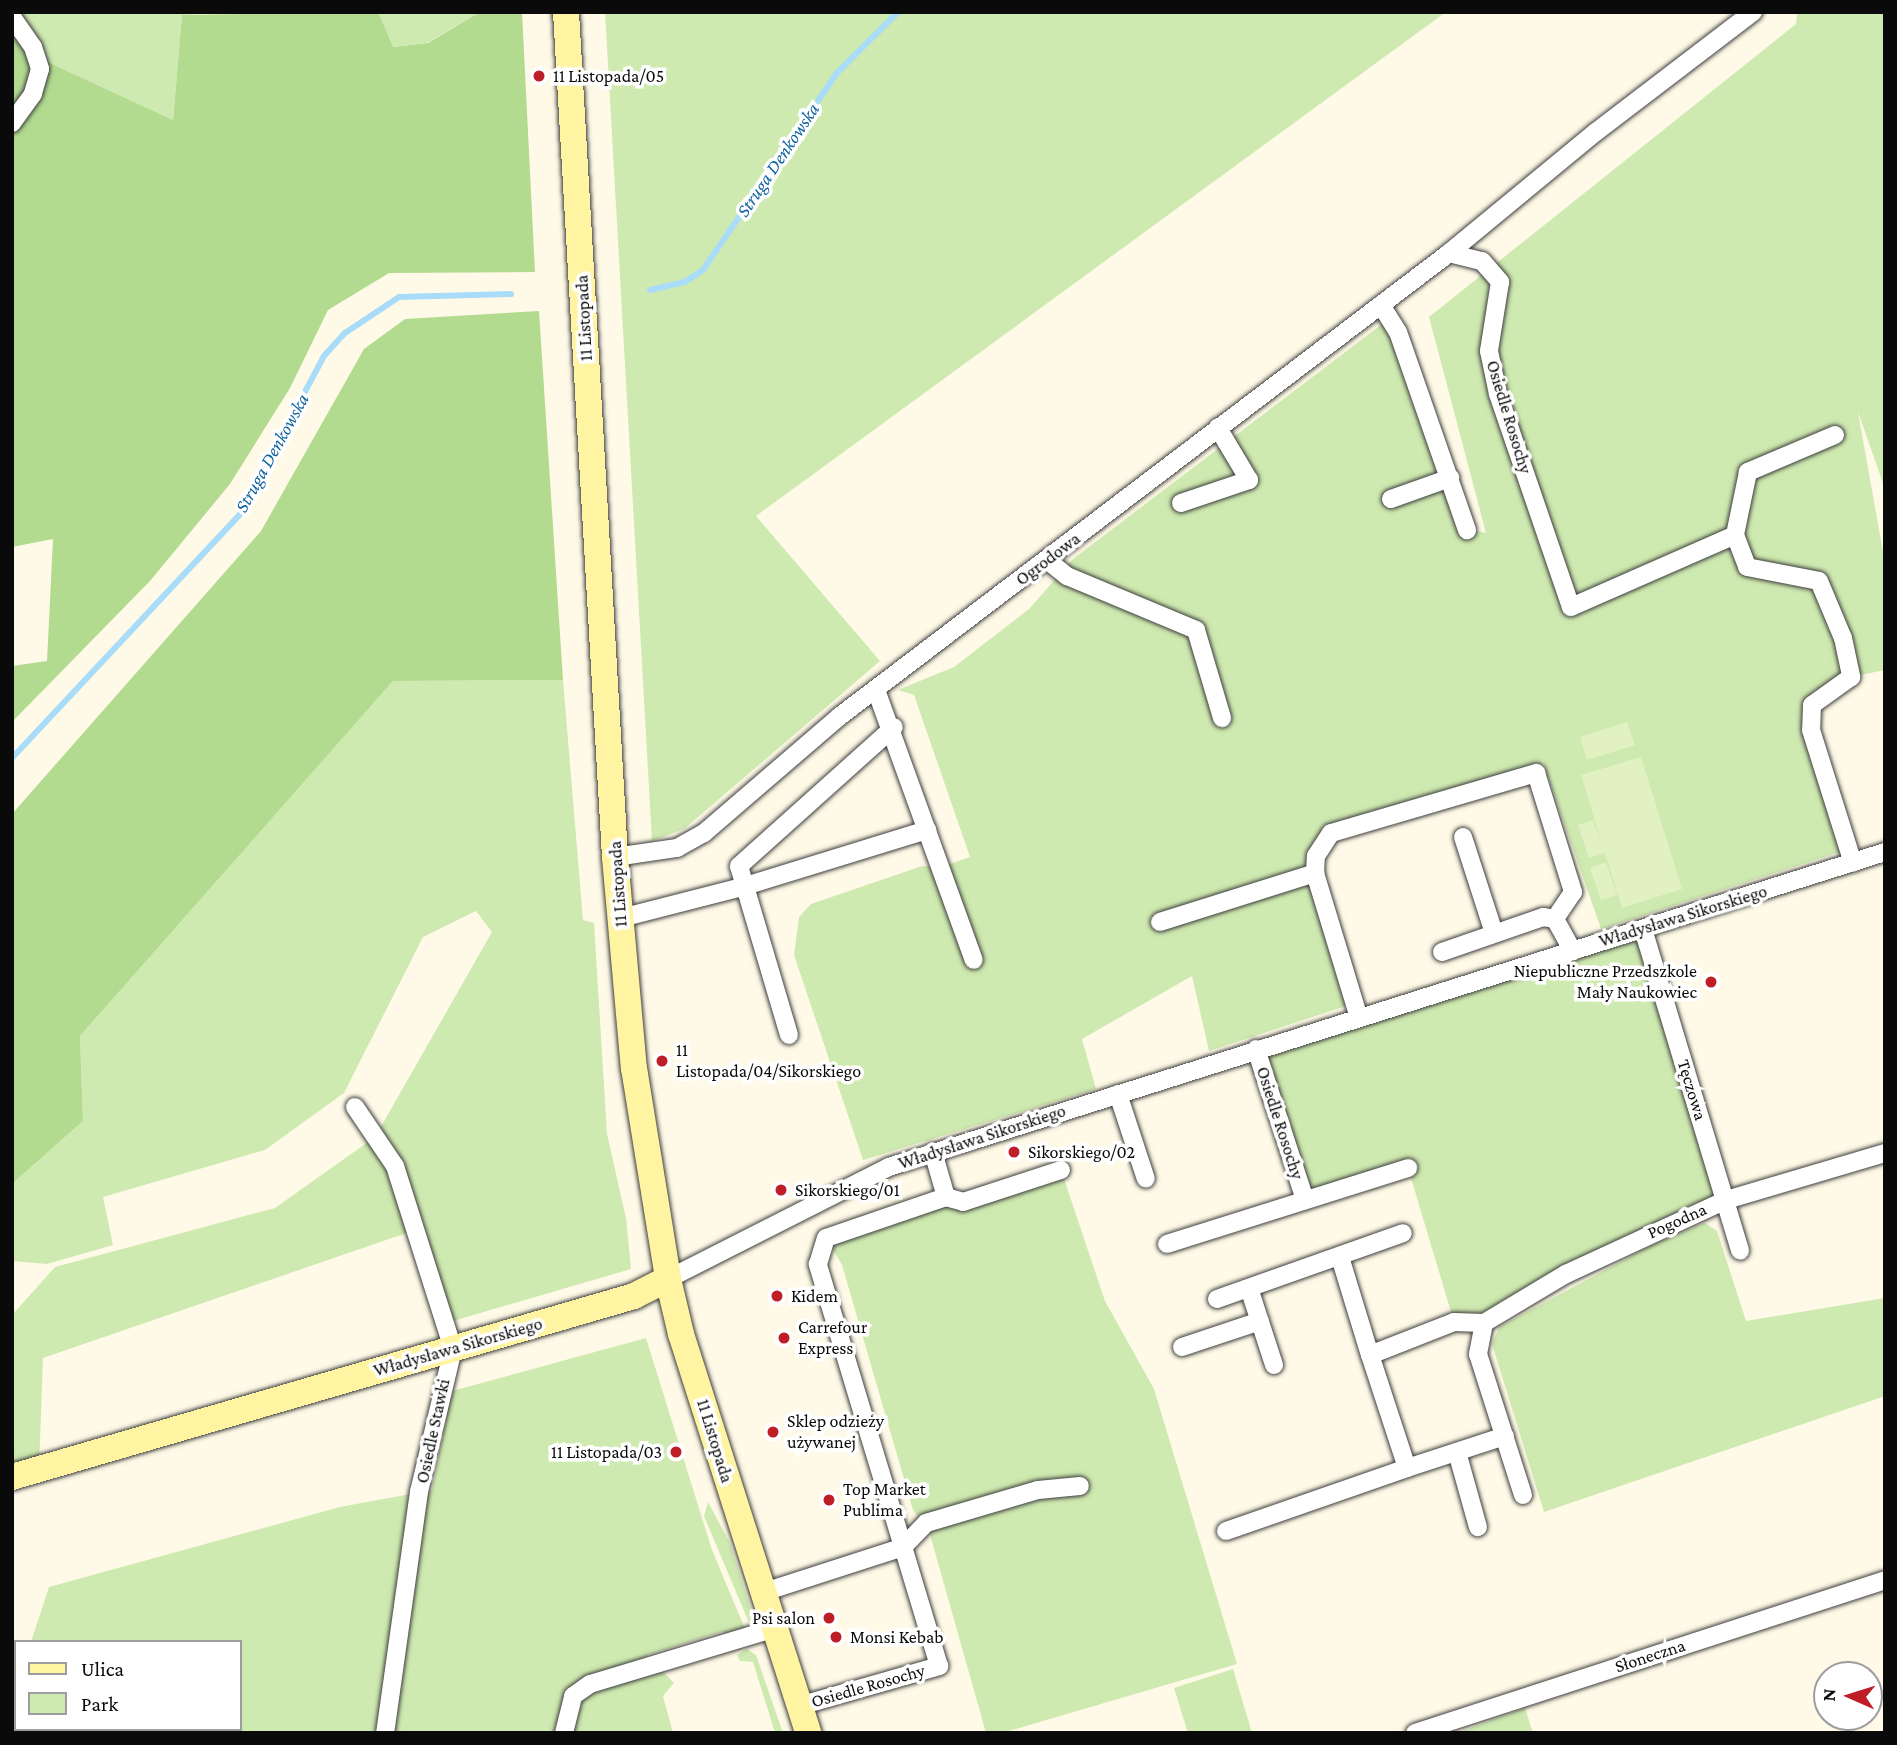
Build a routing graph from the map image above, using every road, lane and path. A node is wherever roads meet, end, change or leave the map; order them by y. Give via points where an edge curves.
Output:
1 (566, 12) edge
2 (1753, 12) edge
3 (12, 17) edge
4 (12, 123) edge
5 (1449, 253) junction
6 (1381, 305) junction
7 (1218, 428) junction
8 (1835, 435) dead end
9 (1450, 478) junction
10 (1391, 499) dead end
11 (1181, 503) dead end
12 (1467, 530) dead end
13 (1735, 535) junction
14 (1047, 560) junction
15 (876, 690) junction
16 (1222, 718) dead end
17 (894, 727) junction
18 (928, 830) junction
19 (1463, 837) dead end
20 (1885, 852) edge
21 (615, 857) junction
22 (1853, 863) junction
23 (1315, 873) junction
24 (742, 887) junction
25 (621, 918) junction
26 (1555, 919) junction
27 (1160, 922) dead end
28 (1643, 929) junction
29 (1493, 933) junction
30 (1573, 951) junction
31 (1442, 952) dead end
32 (974, 960) dead end
33 (1359, 1018) junction
34 (789, 1035) dead end
35 (1256, 1049) junction
36 (1118, 1094) junction
37 (355, 1107) dead end
38 (933, 1152) junction
39 (1885, 1153) edge
40 (1408, 1168) dead end
41 (1061, 1170) dead end
42 (1146, 1180) dead end
43 (1304, 1197) junction
44 (946, 1198) junction
45 (1726, 1200) junction
46 (1403, 1233) dead end
47 (1167, 1244) dead end
48 (1740, 1251) dead end
49 (1340, 1257) junction
50 (668, 1279) junction
51 (1249, 1288) junction
52 (1217, 1300) dead end
53 (1260, 1321) junction
54 (1484, 1323) junction
55 (1182, 1347) dead end
56 (453, 1349) junction
57 (1370, 1355) junction
58 (1274, 1366) dead end
59 (1505, 1436) junction
60 (1457, 1452) junction
61 (1407, 1468) junction
62 (12, 1477) edge
63 (1080, 1486) dead end
64 (1523, 1495) dead end
65 (1478, 1527) dead end
66 (1226, 1531) dead end
67 (903, 1547) junction
68 (1885, 1580) edge
69 (761, 1593) junction
70 (772, 1629) junction
71 (799, 1706) junction
72 (385, 1733) edge
73 (564, 1733) edge
74 (808, 1733) edge
75 (1415, 1733) edge

1 - 21 street, 11 Listopada
2 - 5 street
3 - 4 street via 33,47 40,69 33,94
5 - 6 street, Ogrodowa
5 - 13 street, Osiedle Rosochy via 1482,261 1500,282 1491,362 1571,607
6 - 7 street, Ogrodowa
6 - 9 street via 1398,332
7 - 11 street via 1249,480
7 - 14 street, Ogrodowa
8 - 13 street via 1748,472
9 - 10 street
9 - 12 street
13 - 22 street via 1747,567 1819,581 1843,638 1851,677 1812,705 1811,730
14 - 15 street, Ogrodowa
14 - 16 street via 1066,576 1196,630
15 - 17 street
15 - 21 street, Ogrodowa via 704,833 677,848
17 - 18 street
17 - 24 street via 742,862
18 - 24 street
18 - 32 street
19 - 29 street
20 - 22 street, Władysława Sikorskiego
21 - 25 street, 11 Listopada
22 - 28 street, Władysława Sikorskiego
23 - 26 street via 1316,856 1331,833 1536,773 1573,892
23 - 27 street
23 - 33 street
24 - 25 street
24 - 34 street
25 - 50 street, 11 Listopada via 634,1068
26 - 29 street via 1543,917
26 - 30 street
28 - 30 street, Władysława Sikorskiego
28 - 45 street, Tęczowa
29 - 31 street
30 - 33 street, Władysława Sikorskiego
33 - 35 street, Władysława Sikorskiego
35 - 36 street, Władysława Sikorskiego
35 - 43 street, Osiedle Rosochy
36 - 38 street, Władysława Sikorskiego
36 - 42 street
37 - 56 street via 395,1166
38 - 44 street
38 - 50 street, Władysława Sikorskiego via 888,1167
39 - 45 street, Pogodna
40 - 43 street
41 - 44 street via 963,1202
43 - 47 street
44 - 67 street, Osiedle Rosochy via 825,1238 818,1264
45 - 48 street, Tęczowa
45 - 54 street, Pogodna via 1566,1274
46 - 49 street
49 - 51 street
49 - 57 street
50 - 56 street, Władysława Sikorskiego via 634,1296
50 - 69 street, 11 Listopada
51 - 52 street
51 - 53 street
53 - 55 street
53 - 58 street
54 - 57 street via 1454,1322
54 - 59 street via 1478,1354
56 - 62 street, Władysława Sikorskiego
56 - 72 street, Osiedle Stawki via 419,1492
57 - 61 street
59 - 60 street
59 - 64 street
60 - 61 street
60 - 65 street
61 - 66 street
63 - 67 street via 1038,1490 926,1523
67 - 69 street
67 - 71 street, Osiedle Rosochy via 939,1666
68 - 75 street, Słoneczna
69 - 70 street, 11 Listopada
70 - 71 street, 11 Listopada
70 - 73 street via 590,1684 573,1696
71 - 74 street, 11 Listopada

